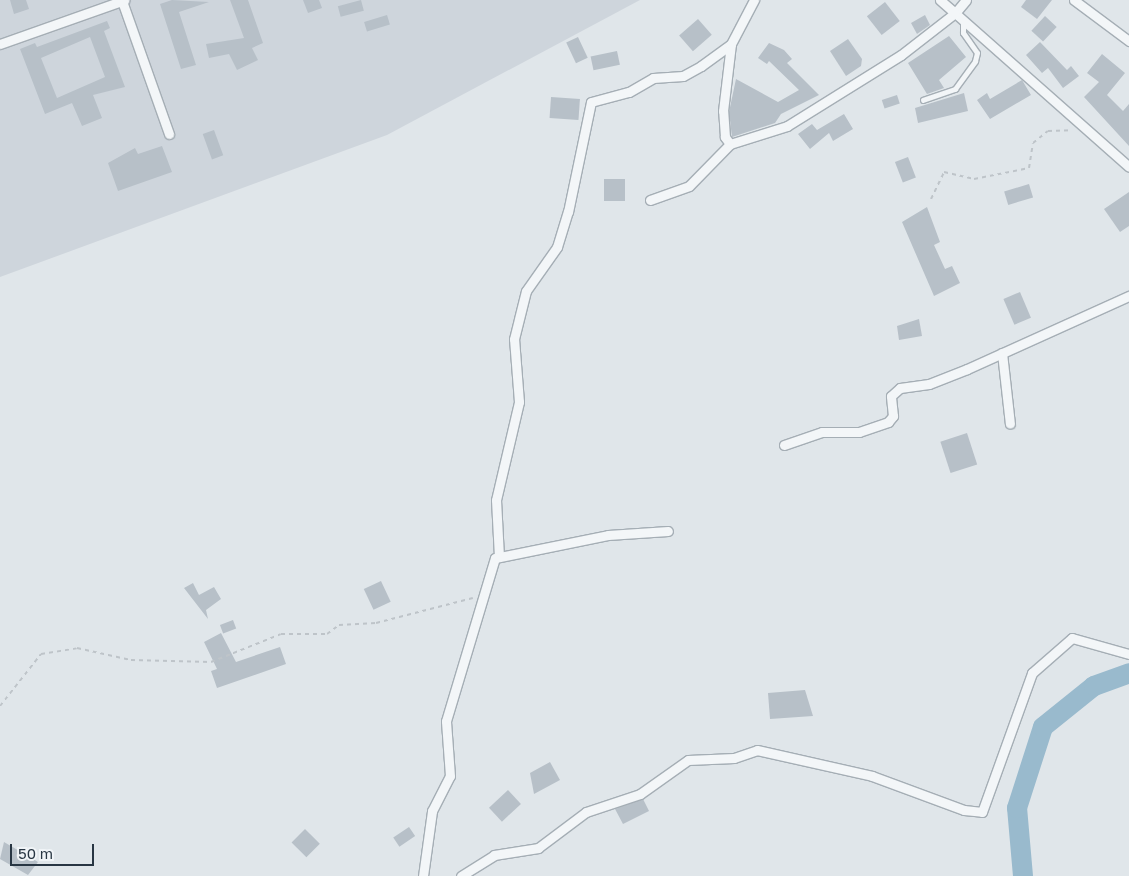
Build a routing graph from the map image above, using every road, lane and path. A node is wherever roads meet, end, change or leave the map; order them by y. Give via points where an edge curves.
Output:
1 (123, 0) edge
2 (754, 0) edge
3 (940, 0) edge
4 (966, 0) edge
5 (1074, 0) edge
6 (955, 13) junction
7 (963, 20) junction
8 (1129, 41) edge
9 (0, 44) edge
10 (731, 44) junction
11 (923, 100) dead end
12 (1081, 122) junction
13 (169, 134) dead end
14 (730, 144) junction
15 (1129, 167) edge
16 (931, 199) dead end
17 (650, 200) dead end
18 (1129, 296) edge
19 (1002, 353) junction
20 (1010, 424) dead end
21 (784, 445) dead end
22 (668, 531) dead end
23 (499, 557) junction
24 (482, 595) junction
25 (1129, 654) edge
26 (0, 706) edge
27 (423, 876) edge
28 (461, 876) edge

1 - 9 street
1 - 13 street
2 - 10 street
3 - 6 street
4 - 6 street
5 - 8 street
6 - 7 street
6 - 14 street via 902,55 787,126
7 - 11 lane via 963,32 977,53 975,61 955,89
7 - 12 street
10 - 14 street via 723,111 725,137
10 - 23 street via 683,76 653,78 629,92 591,102 566,221 557,247 526,291 514,339 519,402 496,500
12 - 15 street
12 - 16 path via 1070,131 1048,131 1033,143 1029,168 974,180 944,172
14 - 17 street via 689,186
18 - 19 street
19 - 20 street
19 - 21 street via 929,384 900,388 890,396 893,416 888,422 859,432 822,432
22 - 23 street via 608,535
23 - 24 street
24 - 26 path via 376,624 339,625 327,634 281,634 211,662 131,660 77,648 41,654
24 - 27 street via 446,721 450,776 432,811
25 - 28 street via 1072,638 1032,673 982,812 964,810 872,776 758,750 734,758 688,760 640,794 586,812 538,848 494,855

